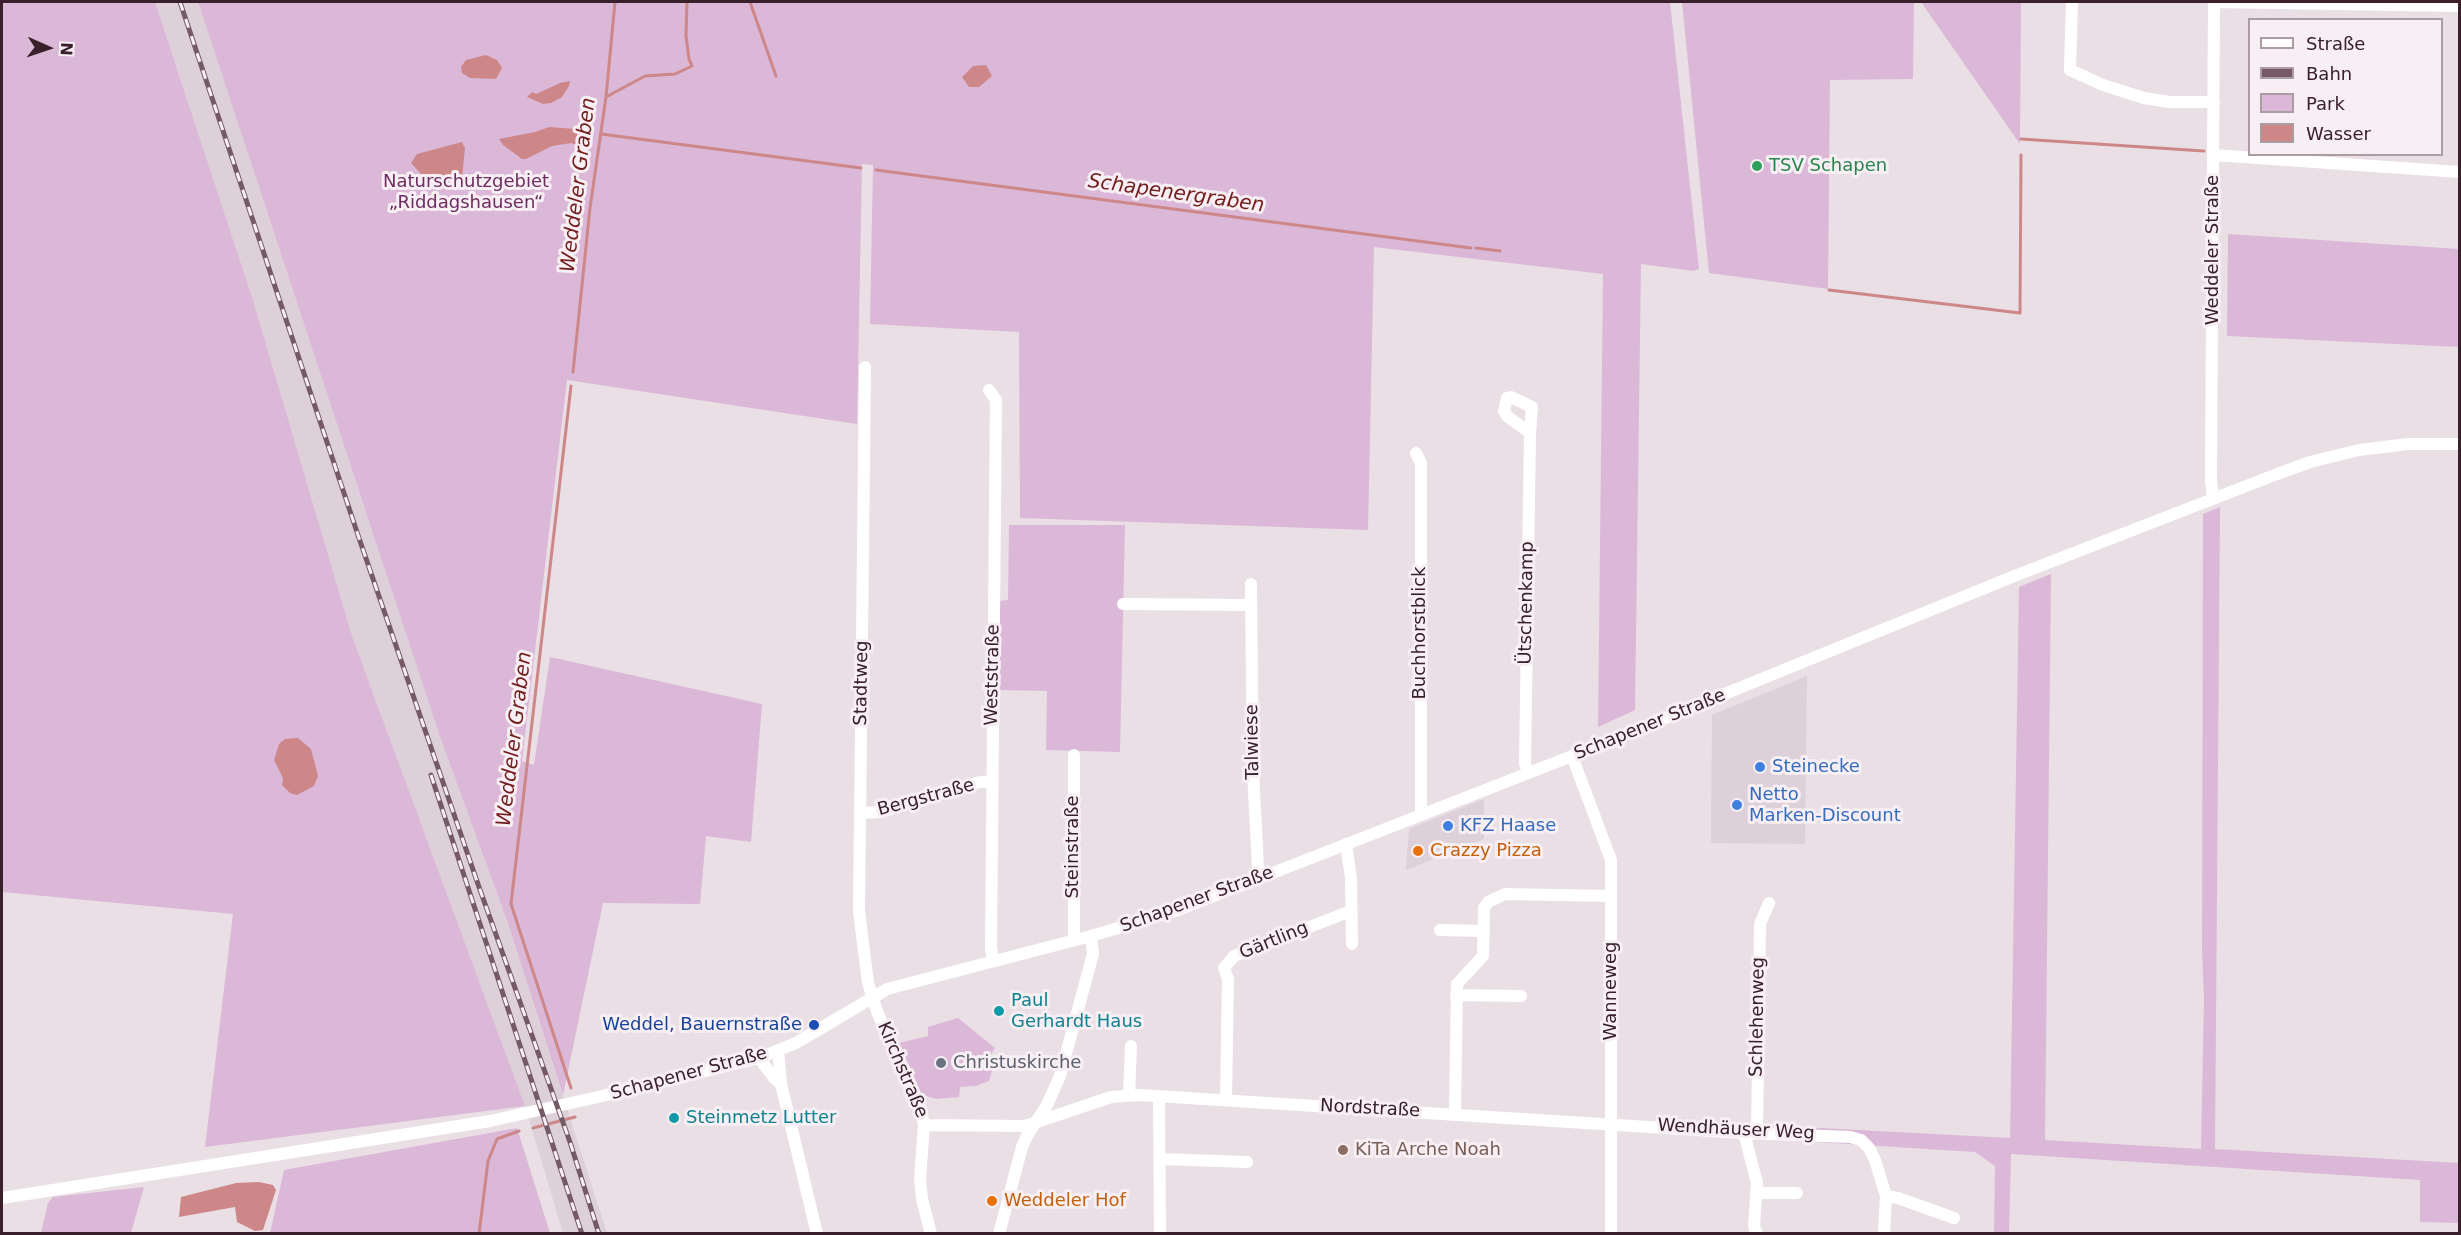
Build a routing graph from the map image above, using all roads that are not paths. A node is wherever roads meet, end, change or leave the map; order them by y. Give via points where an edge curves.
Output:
1 (2072, 2) edge
2 (2214, 2) edge
3 (2346, 3) edge
4 (2460, 6) edge
5 (2214, 102) junction
6 (2213, 155) junction
7 (2460, 172) edge
8 (865, 368) dead end
9 (989, 390) dead end
10 (1530, 433) dead end
11 (2460, 444) edge
12 (1416, 453) dead end
13 (2213, 498) junction
14 (1251, 584) dead end
15 (1123, 604) dead end
16 (1251, 605) junction
17 (1074, 755) dead end
18 (1572, 756) junction
19 (1529, 772) junction
20 (992, 782) junction
21 (860, 813) junction
22 (1421, 814) junction
23 (1346, 844) junction
24 (1261, 878) junction
25 (1611, 896) junction
26 (1768, 903) dead end
27 (1351, 911) junction
28 (1440, 930) dead end
29 (1484, 932) junction
30 (1091, 936) junction
31 (1074, 940) junction
32 (1352, 944) dead end
33 (993, 961) junction
34 (1456, 995) junction
35 (1521, 996) dead end
36 (872, 997) junction
37 (1131, 1046) dead end
38 (778, 1050) junction
39 (759, 1058) junction
40 (781, 1084) junction
41 (1129, 1095) junction
42 (1159, 1096) junction
43 (1226, 1100) junction
44 (1455, 1114) junction
45 (1611, 1123) junction
46 (1035, 1124) junction
47 (924, 1125) junction
48 (1750, 1132) junction
49 (1160, 1159) junction
50 (1247, 1162) dead end
51 (1758, 1193) junction
52 (1797, 1193) dead end
53 (1886, 1196) junction
54 (2, 1198) edge
55 (1954, 1218) dead end
56 (817, 1233) edge
57 (932, 1233) edge
58 (999, 1233) edge
59 (1160, 1233) edge
60 (1611, 1233) edge
61 (1757, 1233) edge
62 (1884, 1233) edge

1 - 5 street via 2070,70 2150,99
2 - 3 street
2 - 5 street, Weddeler Straße
3 - 4 street
5 - 6 street, Weddeler Straße
6 - 7 street
6 - 13 street, Weddeler Straße
8 - 21 street, Stadtweg
9 - 20 street, Weststraße via 996,400
10 - 19 street, Ütschenkamp via 1525,764
11 - 13 street, Schapener Straße via 2408,444 2359,450 2310,462
12 - 22 street, Buchhorstblick via 1421,463
13 - 18 street, Schapener Straße
14 - 16 street, Talwiese
15 - 16 street
16 - 24 street, Talwiese via 1253,771
17 - 31 street, Steinstraße
18 - 19 street, Schapener Straße
18 - 25 street, Wanneweg via 1608,850
19 - 22 street, Schapener Straße
20 - 21 street, Bergstraße via 880,812
20 - 33 street, Weststraße
21 - 36 street, Stadtweg via 859,912
22 - 23 street, Schapener Straße
23 - 24 street, Schapener Straße
23 - 27 street
24 - 30 street, Schapener Straße via 1178,910
25 - 29 street via 1497,896 1484,908
25 - 45 street, Wanneweg
26 - 48 street, Schlehenweg via 1760,924
27 - 32 street
27 - 43 street, Gärtling via 1234,956 1224,968 1228,979
28 - 29 street
29 - 34 street via 1483,956 1457,984
30 - 31 street, Schapener Straße
30 - 46 street via 1093,954 1060,1076
31 - 33 street, Schapener Straße
33 - 36 street, Schapener Straße via 905,983
34 - 35 street
34 - 44 street
36 - 38 street, Schapener Straße
36 - 47 street, Kirchstraße via 917,1097
37 - 41 street
38 - 39 street, Schapener Straße
38 - 40 street
39 - 40 street
39 - 54 street, Schapener Straße via 490,1121
40 - 56 street
41 - 42 street, Nordstraße
41 - 46 street, Nordstraße via 1111,1097
42 - 43 street, Nordstraße
42 - 49 street
43 - 44 street, Nordstraße
44 - 45 street, Nordstraße
45 - 48 street, Wendhäuser Weg
45 - 60 street, Wanneweg
46 - 47 street, Kirchstraße
46 - 58 street via 1016,1163
47 - 57 street via 920,1179
48 - 51 street, Schlehenweg
48 - 53 street, Wendhäuser Weg via 1861,1140 1875,1160
49 - 50 street
49 - 59 street
51 - 52 street
51 - 61 street, Schlehenweg via 1754,1226
53 - 55 street
53 - 62 street

